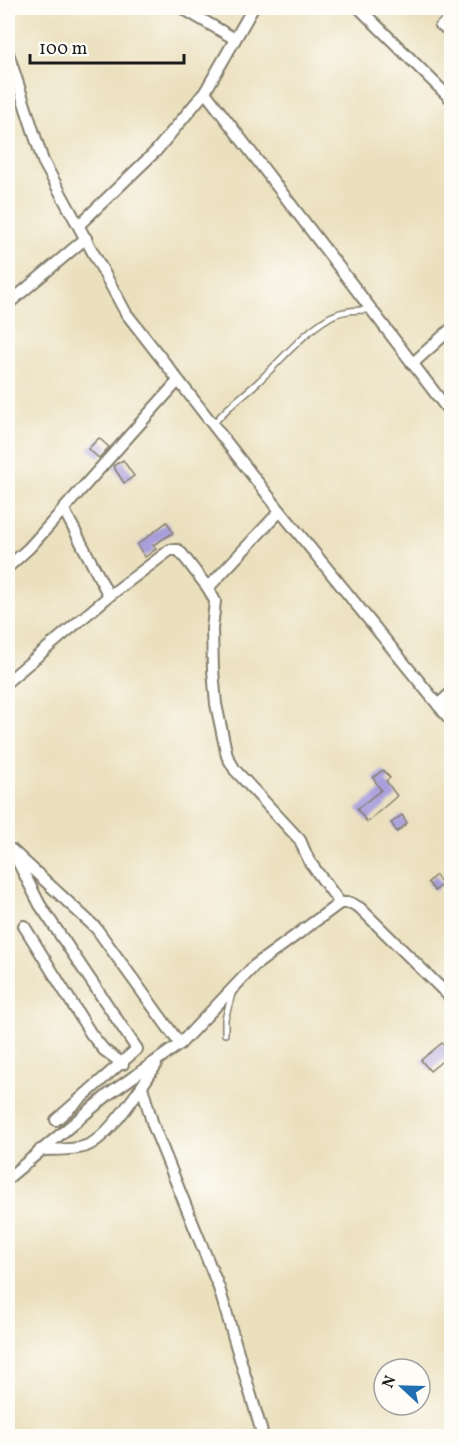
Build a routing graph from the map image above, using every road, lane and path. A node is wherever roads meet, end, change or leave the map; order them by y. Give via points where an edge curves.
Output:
1 (182, 8) edge
2 (253, 8) edge
3 (359, 8) edge
4 (452, 12) edge
5 (452, 37) edge
6 (235, 39) junction
7 (8, 53) edge
8 (205, 92) junction
9 (452, 100) edge
10 (79, 225) junction
11 (86, 238) junction
12 (8, 304) edge
13 (371, 310) junction
14 (452, 328) edge
15 (412, 364) junction
16 (178, 381) junction
17 (452, 415) edge
18 (213, 425) junction
19 (64, 510) junction
20 (280, 511) junction
21 (8, 567) edge
22 (208, 588) junction
23 (109, 596) junction
24 (8, 681) edge
25 (452, 692) edge
26 (438, 705) junction
27 (452, 722) edge
28 (10, 848) edge
29 (340, 903) junction
30 (24, 926) dead end
31 (233, 989) junction
32 (452, 999) edge
33 (225, 1034) dead end
34 (180, 1044) junction
35 (159, 1060) junction
36 (126, 1061) junction
37 (147, 1068) junction
38 (142, 1087) junction
39 (56, 1120) dead end
40 (40, 1150) junction
41 (8, 1178) edge
42 (263, 1437) edge

1 - 6 street
2 - 6 street
3 - 9 street
4 - 5 lane via 438,26
6 - 8 street
7 - 10 street via 43,160
8 - 10 street via 156,151
8 - 13 street
10 - 11 street
11 - 12 street
11 - 16 street via 126,314
13 - 15 street
13 - 18 lane via 351,310 329,317 222,412
14 - 15 street
15 - 17 street
16 - 18 street
16 - 19 street
18 - 20 street
19 - 21 street
19 - 23 street
20 - 22 street
20 - 26 street
22 - 23 street via 175,549
22 - 29 street via 215,600 213,670 227,756 235,770 300,840 309,861
23 - 24 street
25 - 26 street
26 - 27 street
28 - 34 street via 96,928
28 - 36 street via 40,905 134,1042 137,1049
29 - 31 street via 254,966
29 - 32 street via 360,908
30 - 36 street via 91,1034 104,1050
31 - 33 lane
31 - 34 street
34 - 35 street
35 - 37 street
35 - 38 street
36 - 37 street
36 - 39 street
37 - 40 street
38 - 40 street via 95,1142 80,1148
38 - 42 street via 156,1134 219,1288
40 - 41 street

